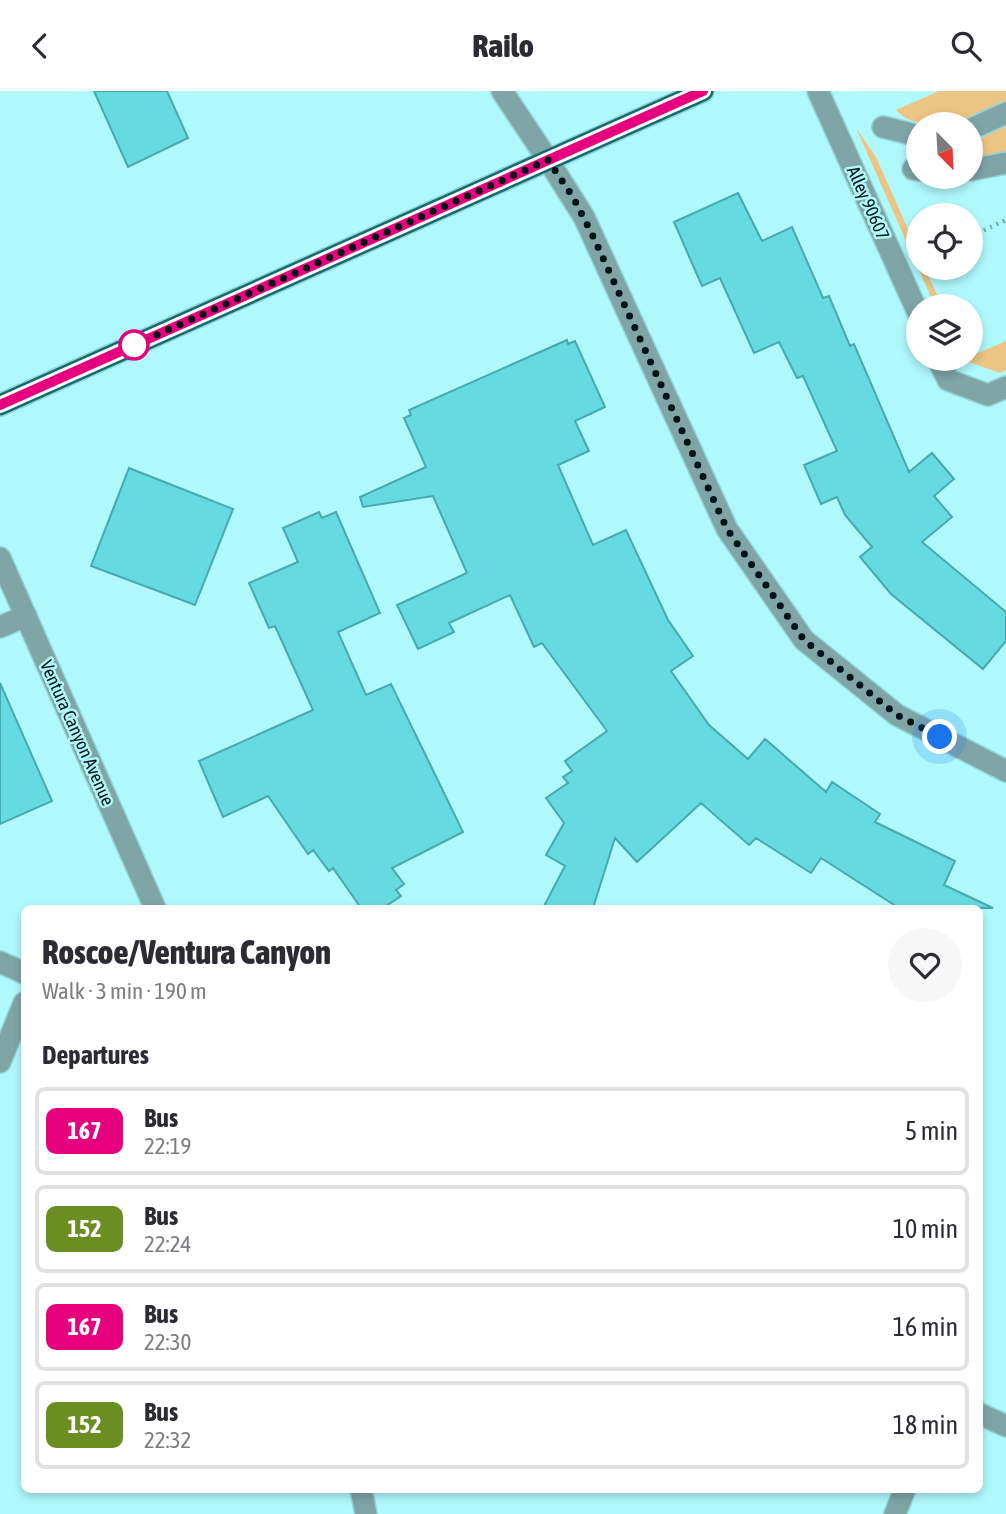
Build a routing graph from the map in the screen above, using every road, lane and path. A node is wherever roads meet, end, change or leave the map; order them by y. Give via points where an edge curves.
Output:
1 (502, 91) edge
2 (703, 91) edge
3 (818, 91) edge
4 (1006, 113) edge
5 (984, 123) edge
6 (883, 127) dead end
7 (906, 133) edge
8 (548, 160) junction
9 (1006, 163) edge
10 (984, 167) edge
11 (1006, 221) edge
12 (983, 231) edge
13 (909, 294) edge
14 (944, 371) edge
15 (1006, 387) edge
16 (0, 405) edge
17 (0, 558) edge
18 (26, 616) junction
19 (0, 627) edge
20 (1006, 771) edge
21 (154, 905) edge
22 (0, 962) edge
23 (21, 972) edge
24 (21, 1010) edge
25 (0, 1062) edge
26 (983, 1416) edge
27 (1006, 1426) edge
28 (362, 1493) edge
29 (903, 1493) edge
30 (366, 1514) edge
31 (895, 1514) edge

1 - 8 street
2 - 8 main road
3 - 13 street, Alley 90607
4 - 5 street
6 - 7 street
8 - 16 main road
8 - 20 street via 592,234 727,529 804,640 897,715
9 - 10 street
11 - 12 path
14 - 15 street via 948,380 988,395
17 - 18 street, Ventura Canyon Avenue
18 - 19 street
18 - 21 street, Ventura Canyon Avenue
22 - 23 street
24 - 25 street
26 - 27 street
28 - 30 street
29 - 31 street

